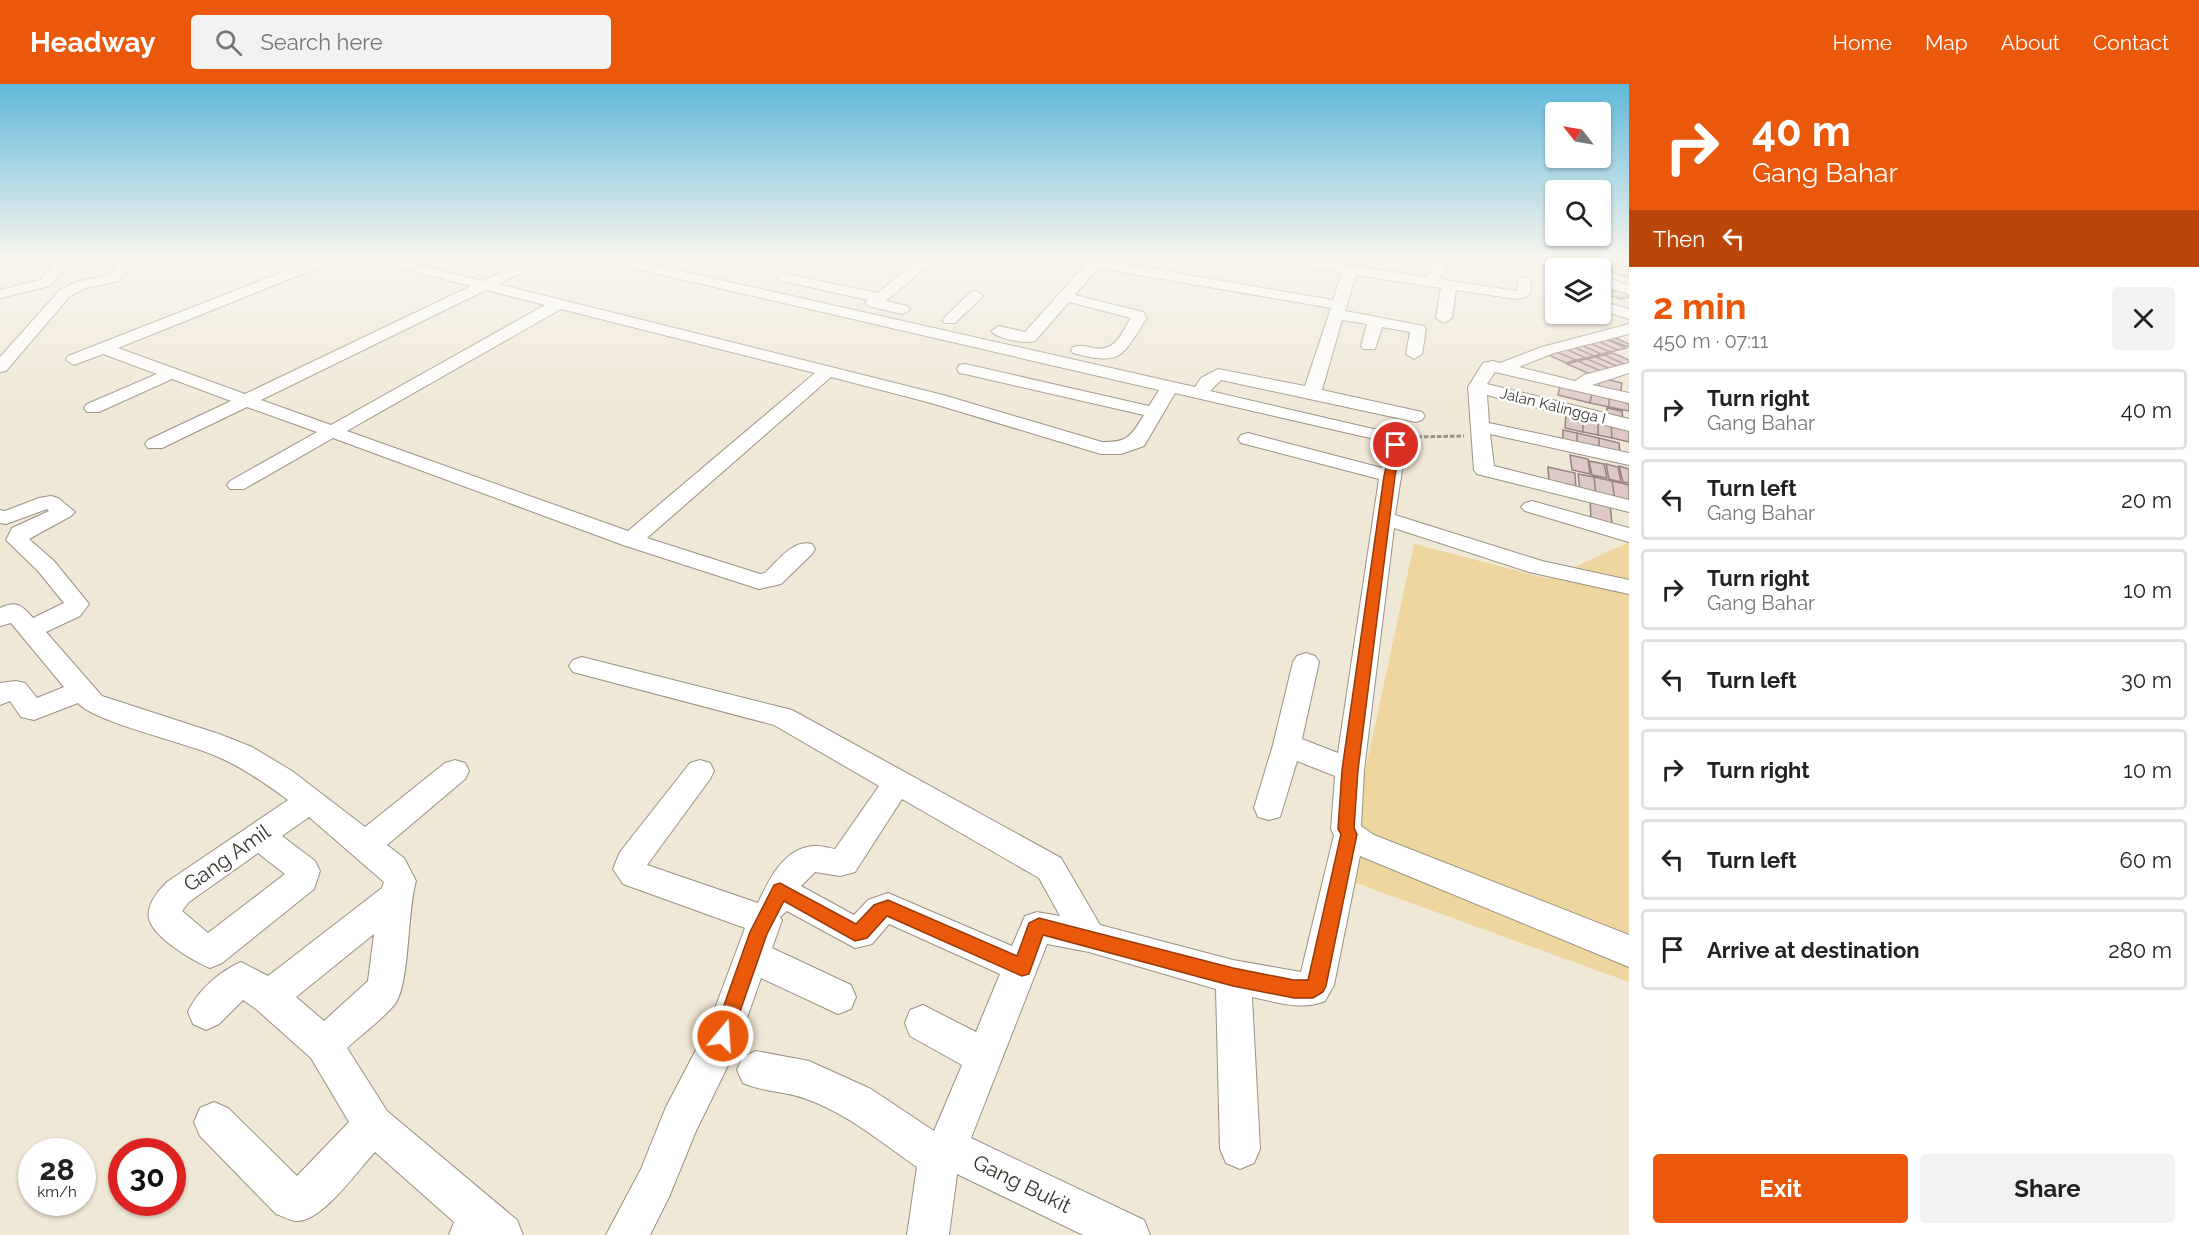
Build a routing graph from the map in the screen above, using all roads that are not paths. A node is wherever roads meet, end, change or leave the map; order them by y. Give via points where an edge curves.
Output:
1 (1336, 310) edge
2 (50, 311) edge
3 (196, 311) edge
4 (431, 311) edge
5 (546, 311) edge
6 (590, 311) edge
7 (843, 311) edge
8 (856, 311) edge
9 (913, 311) edge
10 (956, 311) edge
11 (1054, 311) edge
12 (1127, 311) edge
13 (1339, 311) edge
14 (1445, 311) edge
15 (917, 312) dead end
16 (852, 313) junction
17 (1444, 318) dead end
18 (1376, 321) junction
19 (1629, 329) edge
20 (1029, 338) junction
21 (989, 344) junction
22 (1369, 346) dead end
23 (102, 348) junction
24 (1414, 354) dead end
25 (74, 360) dead end
26 (0, 367) edge
27 (1502, 368) junction
28 (1629, 368) edge
29 (828, 371) junction
30 (170, 374) junction
31 (1606, 374) junction
32 (951, 384) junction
33 (1170, 386) junction
34 (1629, 386) edge
35 (1478, 387) junction
36 (1577, 387) junction
37 (1200, 392) junction
38 (1312, 393) junction
39 (1629, 398) edge
40 (246, 400) junction
41 (93, 408) dead end
42 (1153, 412) junction
43 (1416, 416) dead end
44 (1629, 425) edge
45 (331, 431) junction
46 (1479, 432) junction
47 (1248, 439) dead end
48 (155, 444) dead end
49 (1393, 459) junction
50 (1629, 459) edge
51 (237, 485) dead end
52 (1629, 506) edge
53 (1532, 507) dead end
54 (0, 516) edge
55 (1384, 518) junction
56 (1629, 535) edge
57 (631, 540) junction
58 (804, 549) dead end
59 (1629, 587) edge
60 (11, 613) edge
61 (1306, 662) dead end
62 (582, 666) dead end
63 (83, 690) junction
64 (0, 695) edge
65 (1287, 745) junction
66 (1350, 770) junction
67 (455, 771) dead end
68 (700, 771) dead end
69 (897, 783) junction
70 (309, 801) junction
71 (1269, 808) dead end
72 (1349, 834) junction
73 (259, 836) junction
74 (364, 846) junction
75 (780, 891) junction
76 (395, 897) junction
77 (765, 920) junction
78 (1089, 937) junction
79 (1629, 951) edge
80 (210, 952) junction
81 (752, 956) junction
82 (1022, 967) junction
83 (1233, 977) junction
84 (255, 988) junction
85 (838, 997) dead end
86 (206, 1012) dead end
87 (923, 1023) dead end
88 (324, 1046) junction
89 (985, 1058) junction
90 (756, 1070) dead end
91 (214, 1122) dead end
92 (373, 1125) junction
93 (1240, 1149) dead end
94 (943, 1153) junction
95 (485, 1230) edge
96 (627, 1235) edge
97 (928, 1235) edge
98 (1129, 1235) edge

1 - 38 street
2 - 26 street
3 - 23 street
4 - 40 street
5 - 45 street
6 - 29 street
7 - 16 street
8 - 16 street
9 - 15 street
10 - 20 street via 945,319
11 - 20 street
12 - 20 street via 1139,318 1112,355
13 - 18 street
14 - 17 street
16 - 21 street
18 - 22 street
18 - 24 street via 1418,329
19 - 27 street via 1548,350
21 - 32 street
21 - 33 street
23 - 25 street
23 - 30 street
27 - 35 street via 1489,367
27 - 36 street
28 - 31 street
29 - 32 street
29 - 57 street
30 - 40 street
30 - 41 street
31 - 34 street
31 - 36 street
32 - 42 street
32 - 42 street via 1101,448 1137,442
33 - 37 street
33 - 42 street
35 - 44 street, Jalan Kalingga I
35 - 46 street
36 - 39 street
37 - 38 street via 1218,374
37 - 49 street via 1376,434
38 - 43 street
40 - 45 street
40 - 48 street
45 - 51 street
45 - 57 street
46 - 50 street
46 - 52 street via 1484,470
47 - 49 street
49 - 55 street
53 - 56 street
54 - 60 street via 9,517 46,502 64,512 20,533 17,540 46,566 77,604 71,610
55 - 59 street via 1537,567
55 - 66 street
57 - 58 street via 759,582 773,579
60 - 63 street
61 - 65 street
62 - 69 street via 782,717
63 - 64 street via 34,710 16,690
63 - 70 street via 93,703 107,710 244,756
65 - 66 street
65 - 71 street
66 - 72 street via 1346,829
67 - 74 street
68 - 77 street via 630,862 629,869
69 - 75 street via 844,862 807,861
69 - 78 street via 1050,868
70 - 73 street, Gang Amil
70 - 74 street
72 - 79 street via 1363,844
72 - 83 street via 1317,986 1294,989
73 - 80 street via 305,874 298,884
73 - 80 street, Gang Amil via 178,892 167,905 165,917
74 - 76 street via 398,874
75 - 77 street
75 - 82 street via 855,933 860,933 880,910 888,908
76 - 84 street
76 - 88 street via 384,989
77 - 81 street
78 - 82 street via 1038,926
78 - 83 street
80 - 84 street
81 - 85 street
81 - 96 street via 723,1036
82 - 89 street
83 - 93 street
84 - 86 street
84 - 88 street
87 - 89 street
88 - 92 street
89 - 94 street
90 - 94 street, Gang Bukit via 809,1080
91 - 92 street via 291,1199 299,1200
92 - 95 street
94 - 97 street
94 - 98 street, Gang Bukit

